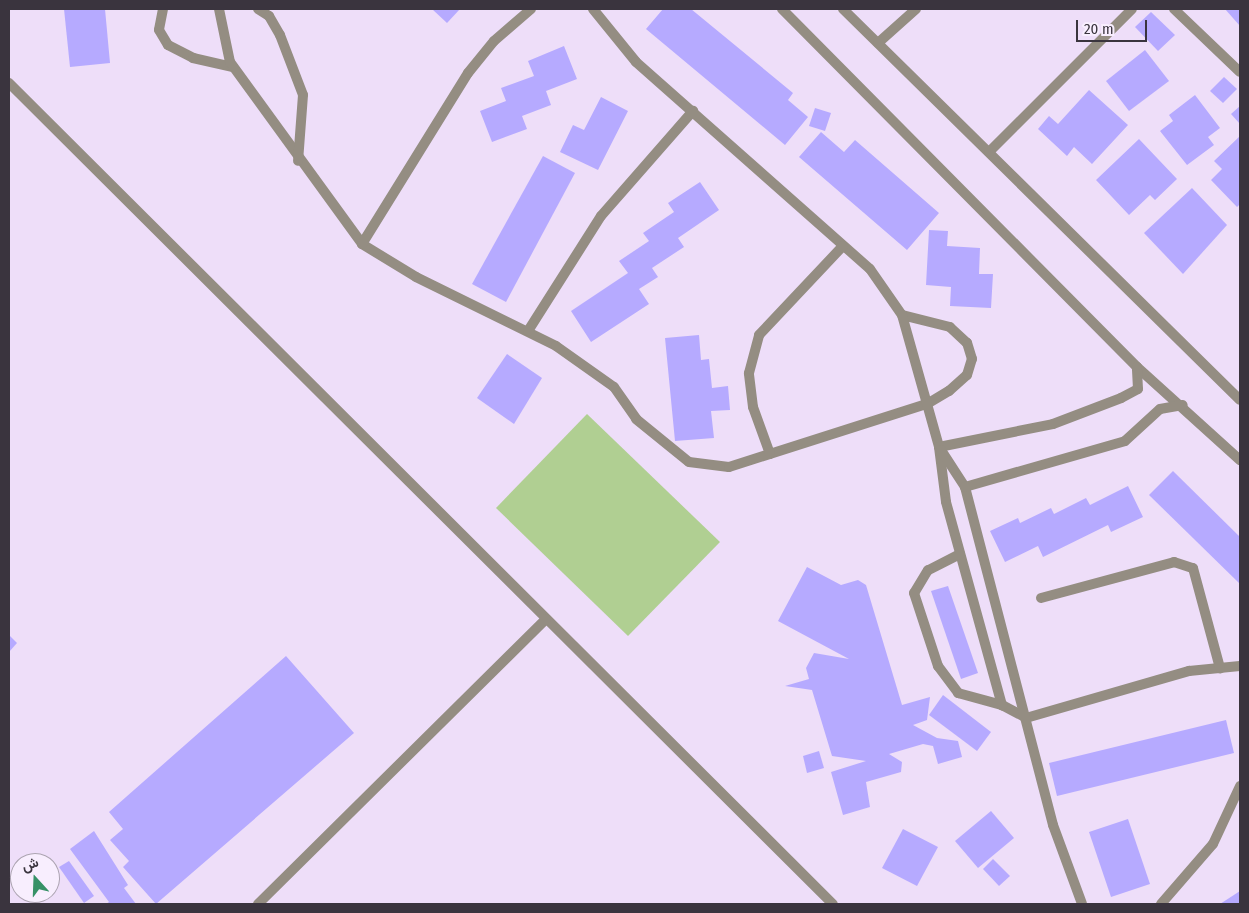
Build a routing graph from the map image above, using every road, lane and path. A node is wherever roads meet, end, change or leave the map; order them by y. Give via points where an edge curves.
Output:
1 (163, 9) edge
2 (219, 9) edge
3 (258, 9) edge
4 (531, 9) edge
5 (593, 9) edge
6 (782, 9) edge
7 (843, 9) edge
8 (916, 9) edge
9 (1132, 9) edge
10 (1174, 9) edge
11 (878, 43) junction
12 (233, 67) junction
13 (1240, 72) edge
14 (9, 83) edge
15 (693, 111) junction
16 (989, 152) junction
17 (298, 161) junction
18 (362, 244) junction
19 (843, 246) junction
20 (902, 315) junction
21 (528, 331) junction
22 (1137, 367) junction
23 (1240, 400) edge
24 (926, 404) junction
25 (1183, 405) junction
26 (939, 447) junction
27 (770, 454) junction
28 (1240, 460) edge
29 (965, 487) junction
30 (960, 554) junction
31 (1041, 598) dead end
32 (546, 619) junction
33 (1240, 666) edge
34 (1220, 668) junction
35 (1002, 706) junction
36 (1026, 718) junction
37 (1240, 786) edge
38 (258, 904) edge
39 (833, 904) edge
40 (1082, 904) edge
41 (1161, 904) edge

1 - 12 street via 159,30 168,45 193,58
2 - 12 street via 220,29
3 - 17 street via 269,16 280,35 304,95
4 - 18 street via 468,72
5 - 15 street via 636,62
6 - 22 street
7 - 11 street
8 - 11 street
9 - 16 street
10 - 13 street
11 - 16 street
12 - 17 street
14 - 32 street
15 - 19 street
15 - 21 street via 601,216
16 - 23 street
17 - 18 street
18 - 21 street via 416,277
19 - 20 street via 870,269
19 - 27 street via 759,335 750,373 753,407
20 - 24 street
20 - 24 street via 950,327 967,343 972,359 967,375
21 - 27 street via 614,387 636,419 689,462 729,467
22 - 25 street
22 - 26 street via 1138,389 1121,398 1053,424
24 - 26 street
24 - 27 street
25 - 28 street
25 - 29 street via 1160,409 1125,441
26 - 29 street
26 - 30 street via 946,502
29 - 36 street
30 - 35 street
30 - 35 street via 928,570 914,593 938,666 958,693
31 - 34 street via 1174,562 1193,568
32 - 38 street
32 - 39 street
33 - 34 street
34 - 36 street via 1189,671
35 - 36 street
36 - 40 street via 1053,825
37 - 41 street via 1213,844

